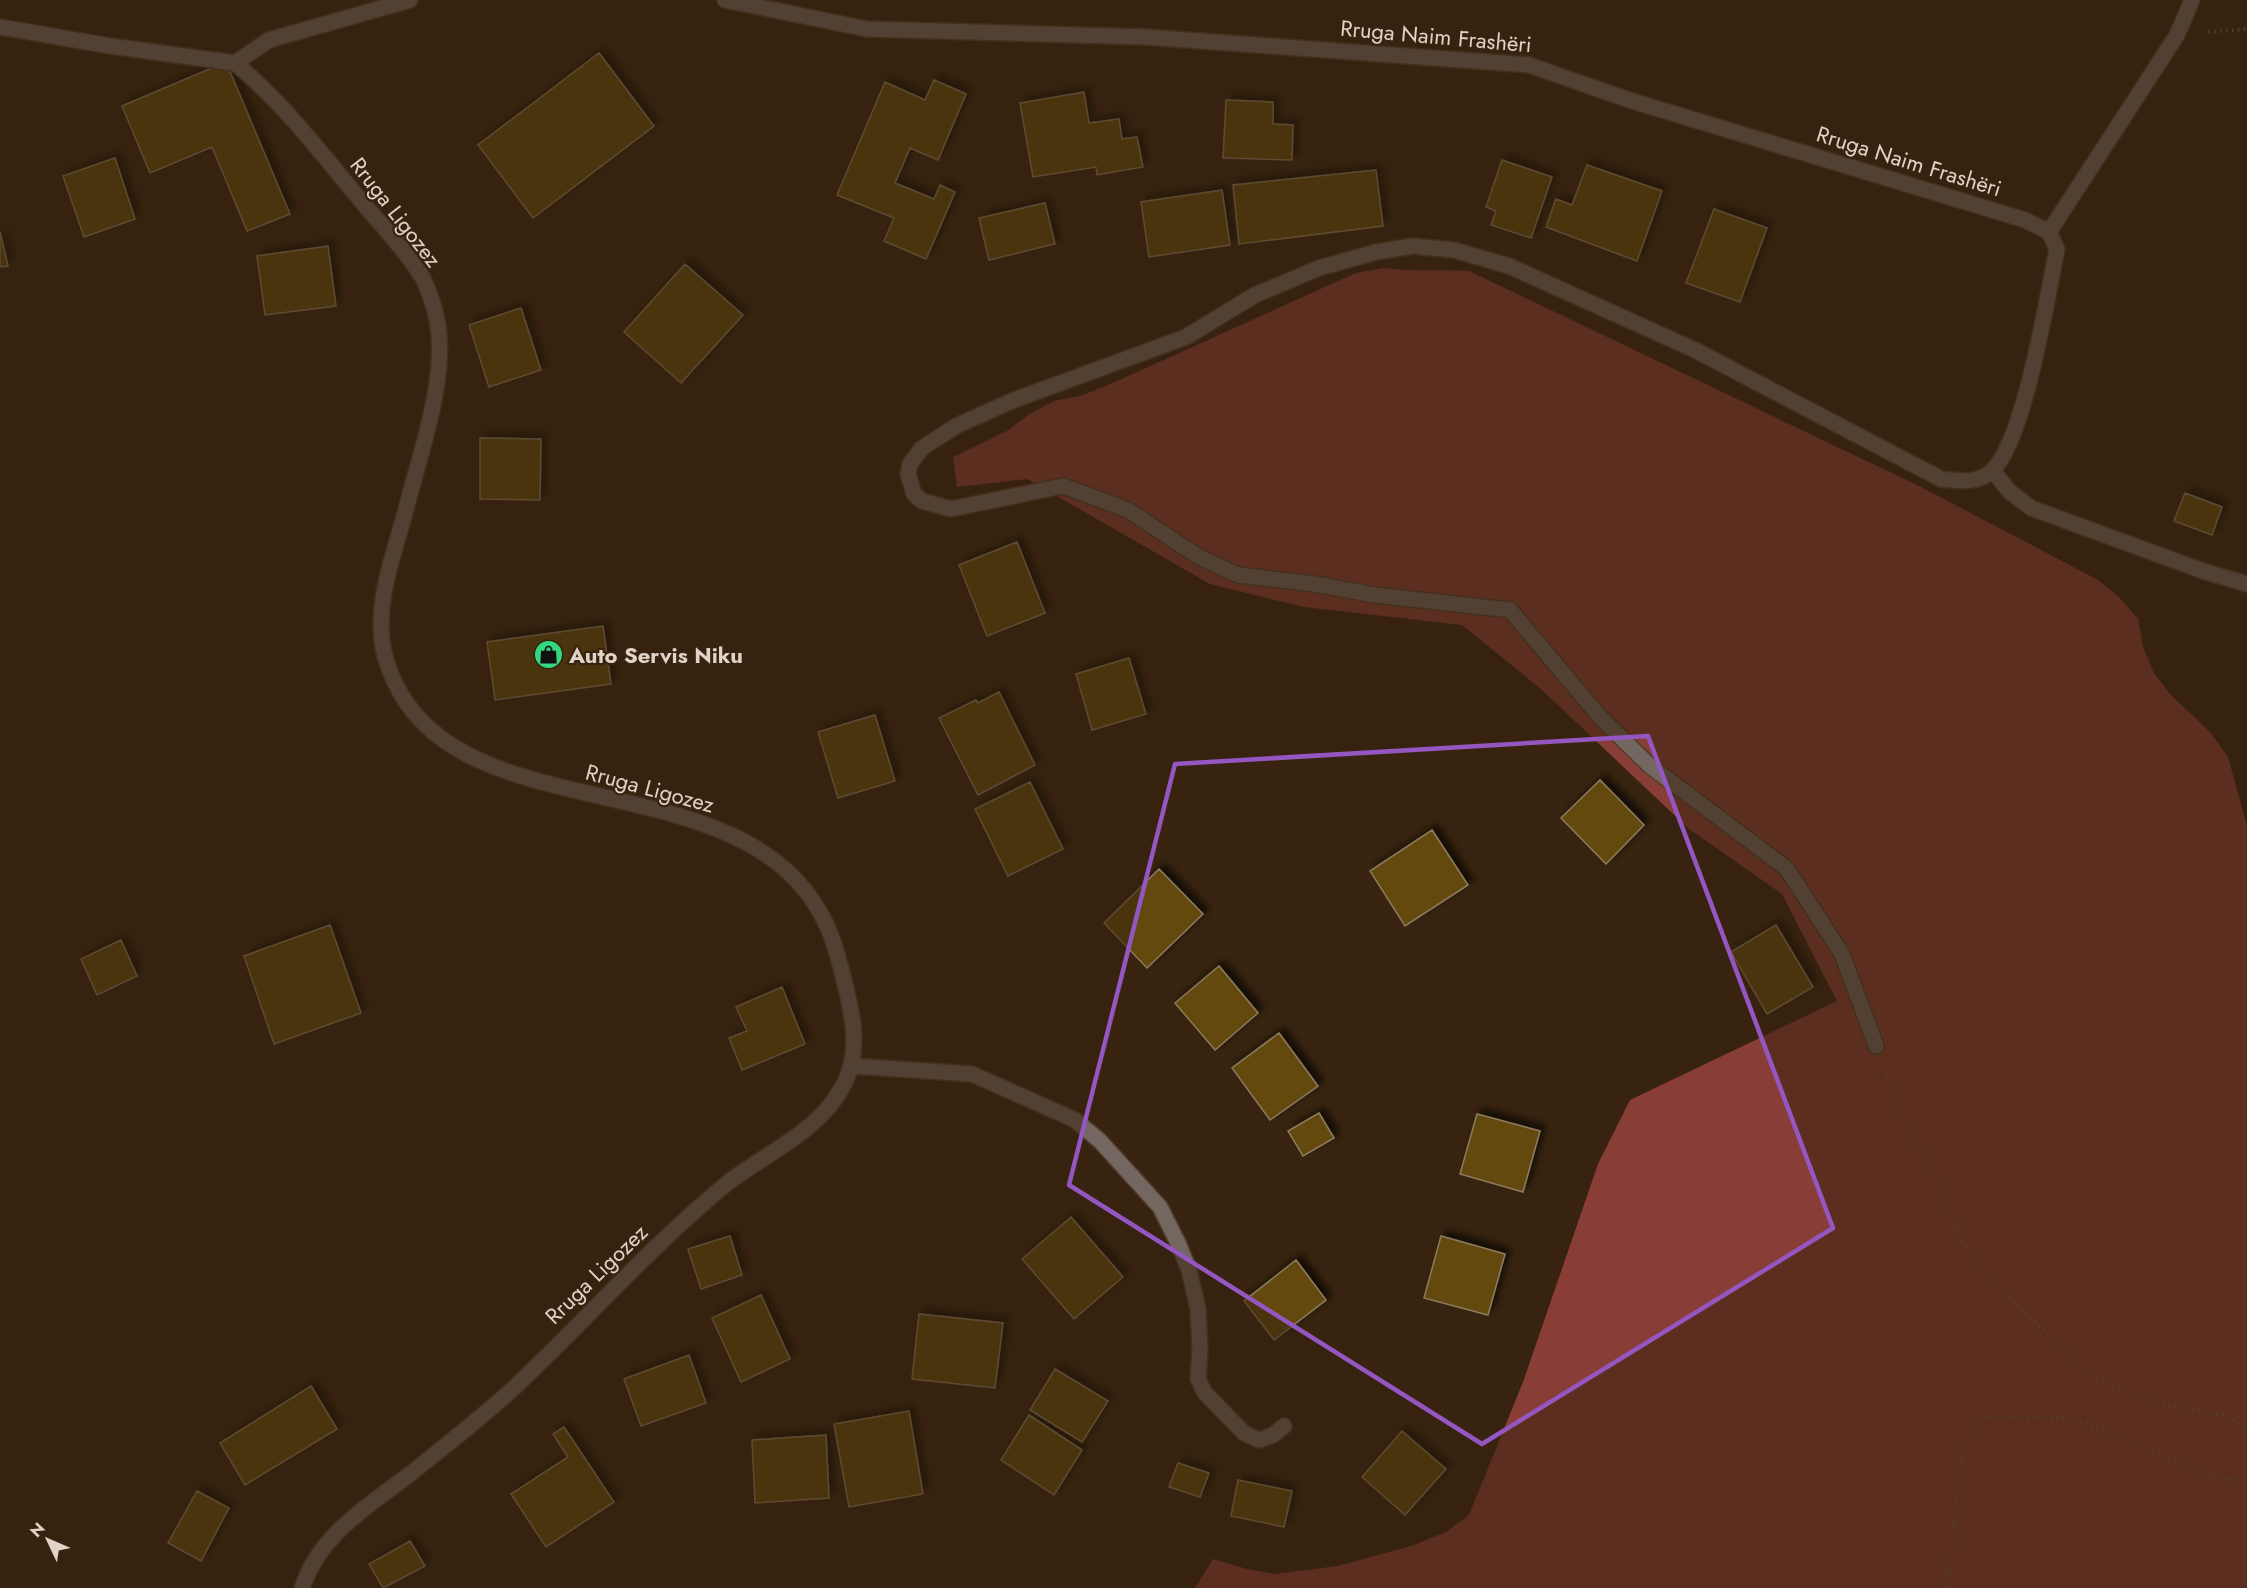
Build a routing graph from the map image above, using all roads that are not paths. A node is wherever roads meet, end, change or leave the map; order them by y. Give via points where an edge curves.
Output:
1 (410, 0) edge
2 (725, 0) edge
3 (2192, 0) edge
4 (0, 27) edge
5 (235, 63) junction
6 (2049, 232) junction
7 (1993, 471) junction
8 (2247, 584) edge
9 (1876, 1046) road end
10 (852, 1066) junction
11 (1284, 1426) dead end
12 (302, 1588) edge

1 - 5 street via 269,40
2 - 6 street, Rruga Naim Frashëri via 867,29 1146,37 1529,65 1629,100 2025,220
3 - 6 street via 2177,35
4 - 5 street
5 - 10 street, Rruga Ligozez via 268,90 422,275 437,322 433,404 382,601 383,652 397,687 414,714 438,736 466,752 540,783 661,810 727,832 767,853 821,912 835,946 855,1039
6 - 7 street via 2057,249 2029,381 2008,448
7 - 8 street via 2009,491 2031,508 2203,572
7 - 9 street via 1970,482 1941,479 1695,350 1509,266 1454,250 1413,246 1319,268 1255,295 1186,337 1014,400 958,425 922,448 910,464 908,474 914,494 922,501 951,509 1063,486 1128,510 1199,557 1238,575 1510,610 1600,717 1650,766 1787,869 1842,954
10 - 11 street via 972,1074 1075,1120 1092,1134 1160,1207 1179,1243 1198,1309 1198,1379 1205,1393 1244,1433 1259,1440
10 - 12 street, Rruga Ligozez via 843,1088 820,1117 728,1182 641,1259 517,1385 332,1535 308,1571

